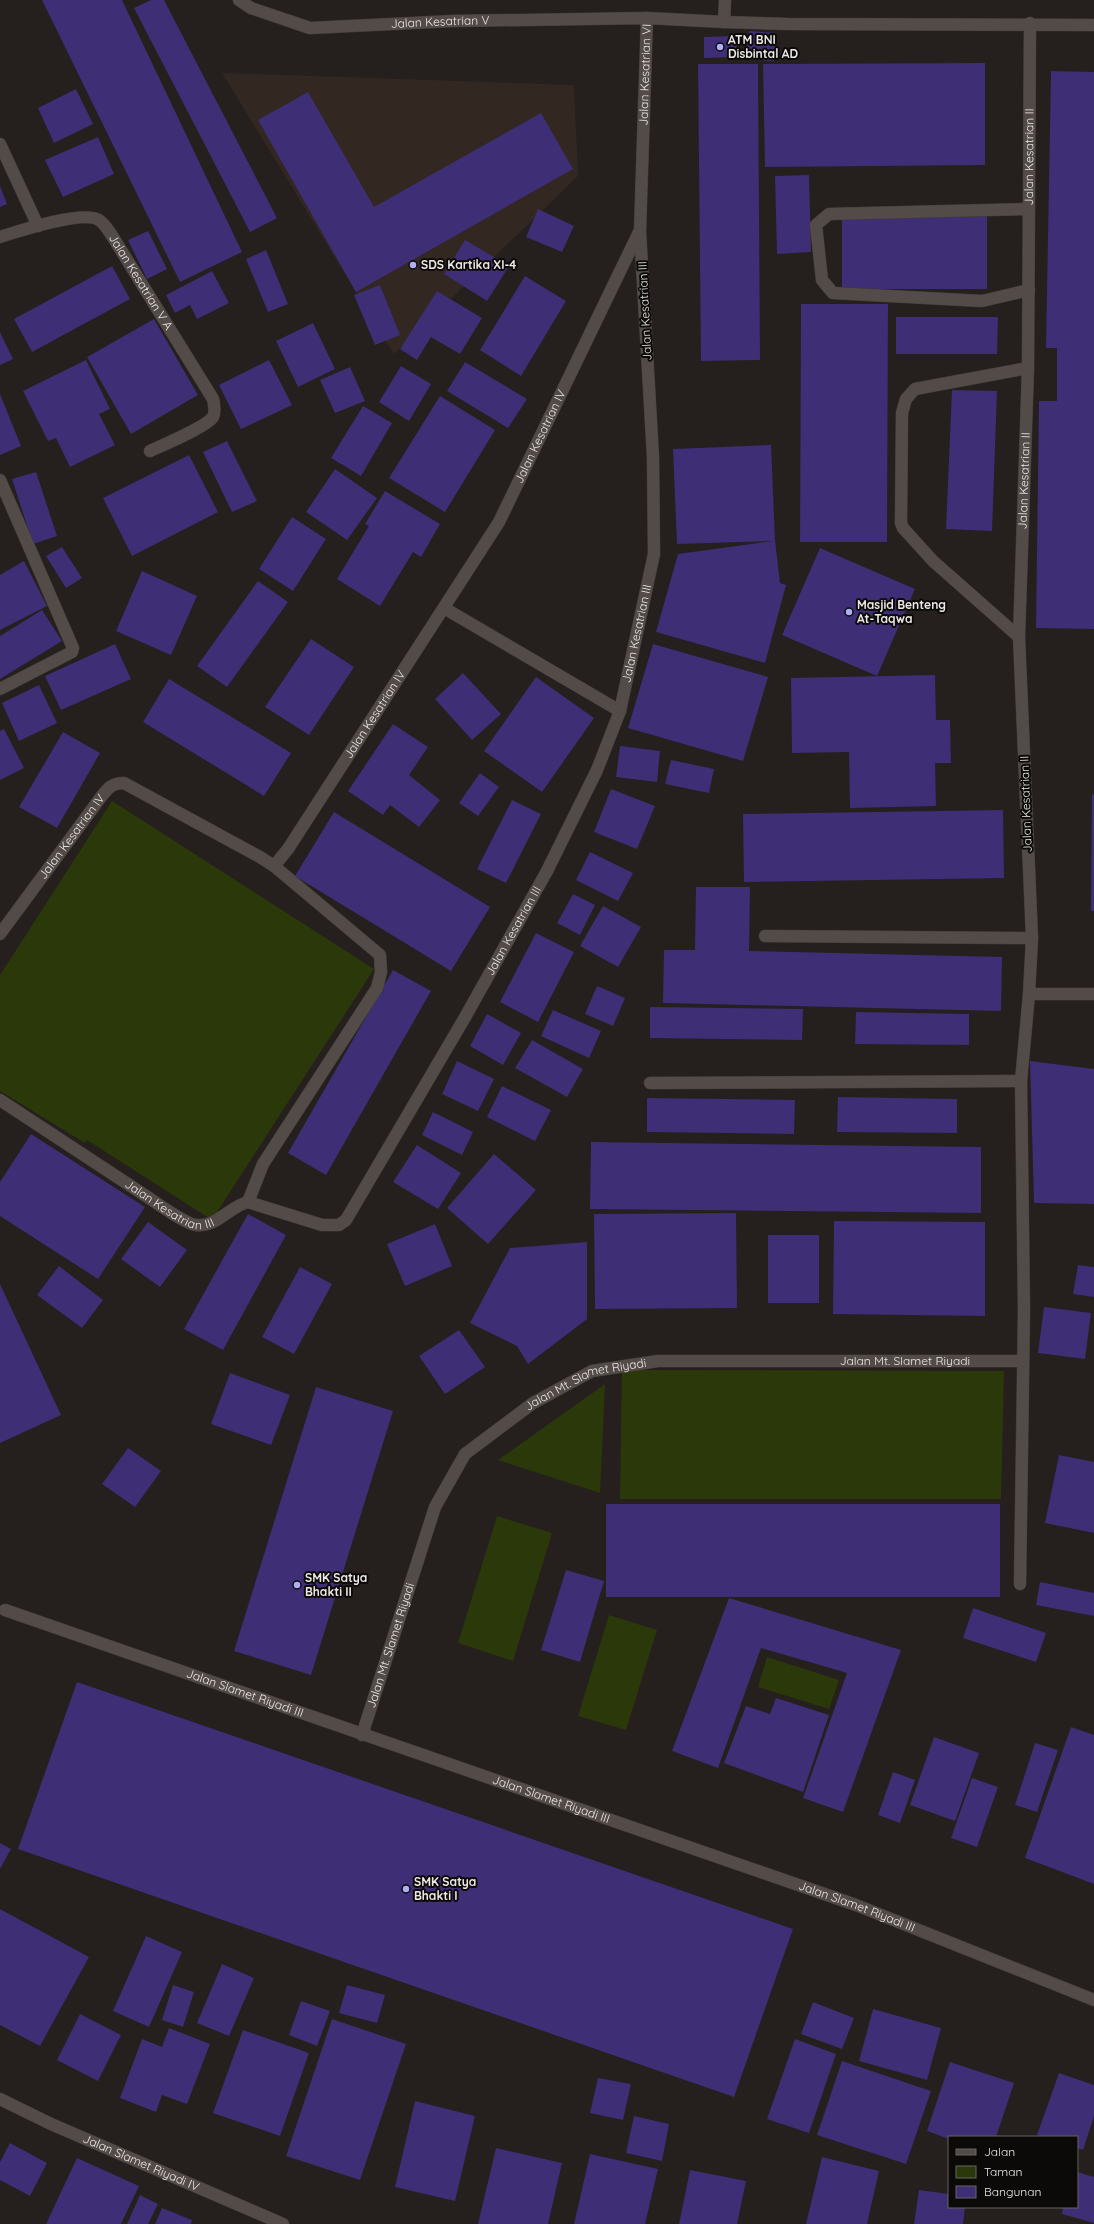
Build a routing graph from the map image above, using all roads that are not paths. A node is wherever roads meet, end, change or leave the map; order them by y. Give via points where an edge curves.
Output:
1 (239, 0) edge
2 (725, 0) edge
3 (647, 18) junction
4 (724, 22) junction
5 (1030, 23) junction
6 (1094, 25) edge
7 (0, 144) edge
8 (1028, 209) junction
9 (38, 226) junction
10 (640, 231) junction
11 (0, 237) edge
12 (1029, 290) junction
13 (1028, 368) junction
14 (150, 451) dead end
15 (0, 480) edge
16 (444, 608) junction
17 (1019, 637) junction
18 (0, 689) edge
19 (620, 711) junction
20 (274, 866) junction
21 (0, 934) edge
22 (765, 936) dead end
23 (1032, 938) junction
24 (1029, 994) junction
25 (1094, 994) edge
26 (1021, 1081) junction
27 (650, 1083) dead end
28 (0, 1100) edge
29 (248, 1202) junction
30 (1023, 1361) junction
31 (1020, 1584) dead end
32 (5, 1610) dead end
33 (362, 1735) junction
34 (1094, 2000) edge
35 (0, 2100) edge
36 (283, 2224) edge

1 - 3 street, Jalan Kesatrian V via 252,8 310,28 453,21
2 - 4 street
3 - 4 street, Jalan Kesatrian VI
3 - 10 street, Jalan Kesatrian VI
4 - 5 street
5 - 6 street
5 - 8 street, Jalan Kesatrian II
7 - 9 street
8 - 12 street, Jalan Kesatrian II
8 - 12 street via 829,214 816,224 822,280 833,293 982,301
9 - 11 street
9 - 14 street, Jalan Kesatrian V A via 73,218 89,217 100,220 213,399 213,416 205,424
10 - 16 street, Jalan Kesatrian IV via 500,522
10 - 19 street, Jalan Kesatrian III via 653,457 654,554
12 - 13 street, Jalan Kesatrian II
13 - 17 street, Jalan Kesatrian II
13 - 17 street via 915,389 906,399 902,413 903,528 933,561
15 - 18 street via 73,650
16 - 19 street
16 - 20 street, Jalan Kesatrian IV
17 - 23 street, Jalan Kesatrian II
19 - 29 street, Jalan Kesatrian III via 597,770 546,871 464,1019 346,1220 339,1225 322,1225
20 - 21 street, Jalan Kesatrian IV via 124,783 117,783 110,786 101,797
20 - 29 street via 380,955 381,972 377,988 263,1164
22 - 23 street
23 - 24 street, Jalan Kesatrian II
24 - 25 street
24 - 26 street, Jalan Kesatrian II
26 - 27 street
26 - 30 street, Jalan Kesatrian II
28 - 29 street, Jalan Kesatrian III via 157,1203 196,1225 208,1225 240,1204
30 - 31 street, Jalan Kesatrian II
30 - 33 street, Jalan Mt. Slamet Riyadi via 658,1361 592,1371 532,1403 465,1454 435,1507
32 - 33 street, Jalan Slamet Riyadi III
33 - 34 street, Jalan Slamet Riyadi III via 856,1905
35 - 36 street, Jalan Slamet Riyadi IV

